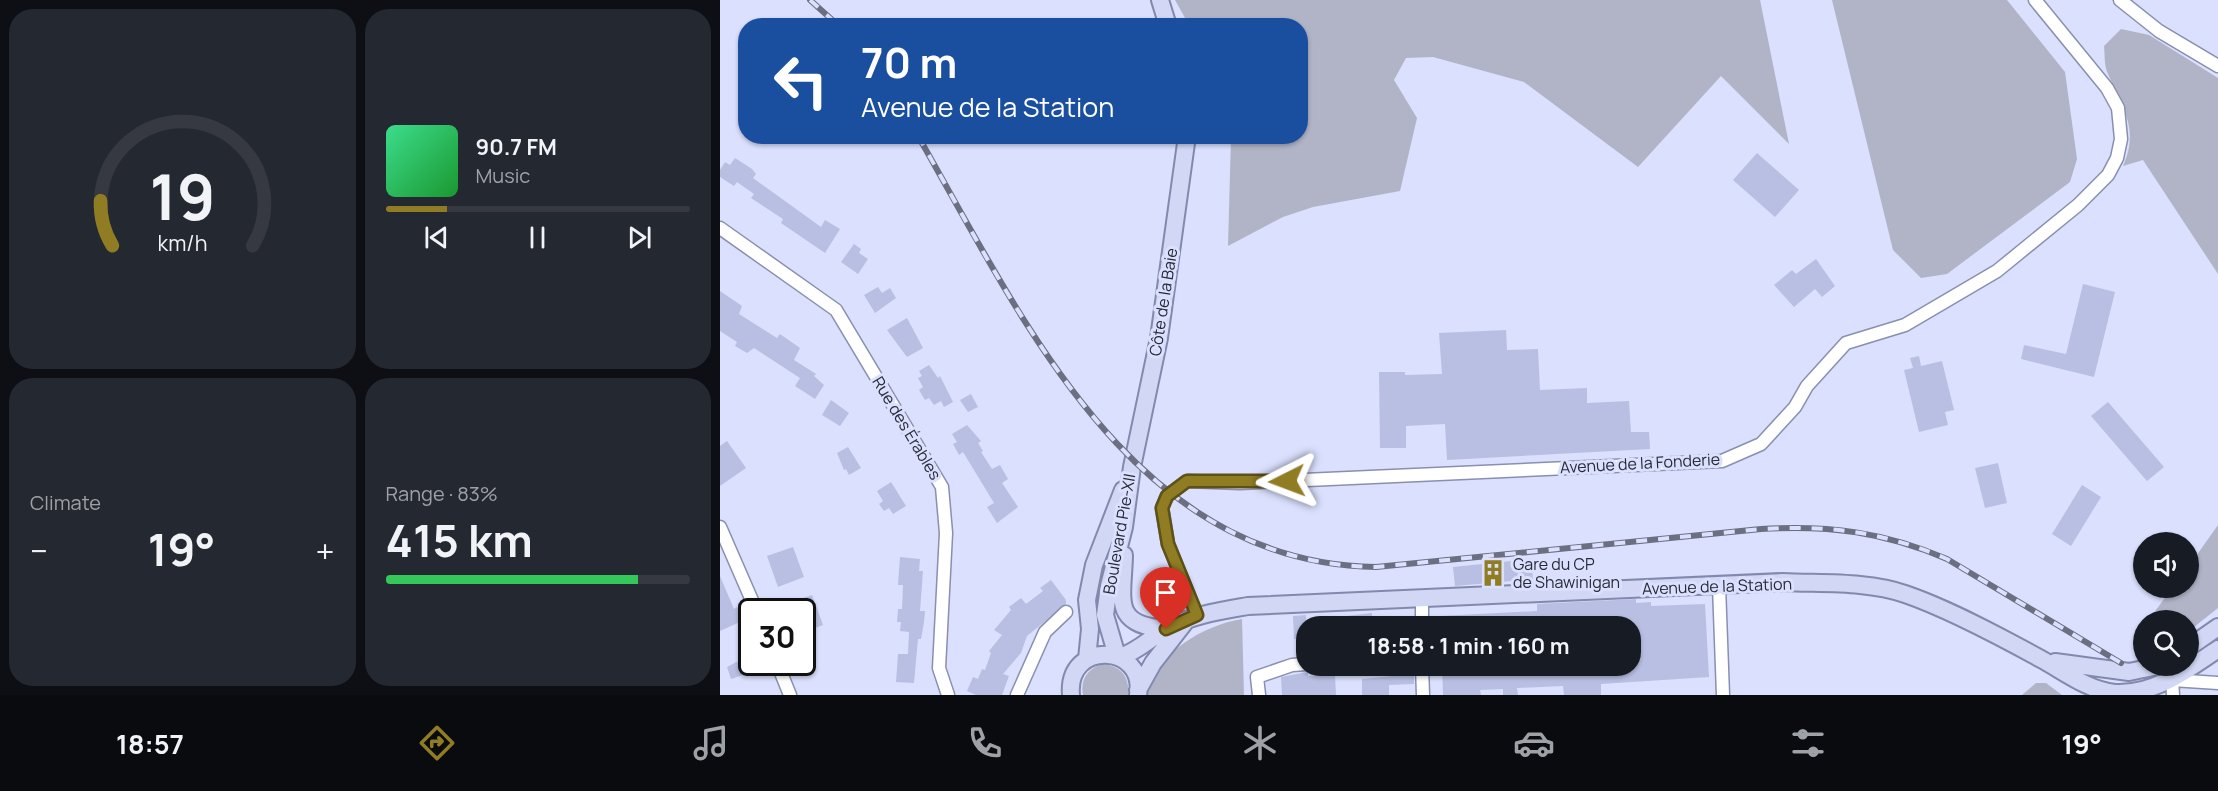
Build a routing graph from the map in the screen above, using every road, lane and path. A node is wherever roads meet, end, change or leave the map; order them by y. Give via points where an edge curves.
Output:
1 (1160, 0) edge
2 (2036, 0) edge
3 (2120, 0) edge
4 (1166, 18) edge
5 (2218, 66) edge
6 (1186, 144) edge
7 (720, 228) edge
8 (1132, 467) junction
9 (720, 527) edge
10 (1124, 527) junction
11 (1719, 586) junction
12 (1422, 597) junction
13 (751, 598) edge
14 (1066, 612) dead end
15 (1422, 616) edge
16 (1191, 618) junction
17 (2218, 627) edge
18 (1166, 629) junction
19 (2199, 640) edge
20 (2218, 649) edge
21 (1118, 657) junction
22 (1087, 658) junction
23 (2042, 659) junction
24 (1296, 665) edge
25 (2133, 671) edge
26 (782, 676) edge
27 (1422, 676) edge
28 (2218, 683) edge
29 (2161, 690) edge
30 (1069, 692) edge
31 (1138, 692) edge
32 (2117, 694) edge
33 (790, 695) edge
34 (948, 695) edge
35 (1017, 695) edge
36 (1258, 695) edge
37 (1423, 695) edge
38 (1723, 695) edge

1 - 4 main road
2 - 16 street, Avenue de la Fonderie via 2107,88 2118,108 2121,139 2108,175 2078,205 1997,271 1905,325 1846,343 1761,444 1722,461 1240,483 1187,481 1167,496 1162,508 1168,544
3 - 5 street via 2159,31
6 - 8 main road, Côte de la Baie via 1159,338
7 - 34 street, Rue des Érables via 836,310 942,487 946,533 939,668
8 - 10 main road, Boulevard Pie-XII
8 - 22 main road, Boulevard Pie-XII via 1094,566 1087,600
9 - 13 street
10 - 18 main road via 1126,614 1137,625
10 - 21 main road, Boulevard Pie-XII via 1105,615
11 - 12 main road, Avenue de la Station
11 - 23 main road, Avenue de la Station via 1794,583 1868,587 1904,594
11 - 38 street
12 - 15 street
12 - 16 main road, Avenue de la Station via 1248,606
14 - 35 street via 1045,632
16 - 18 main road, Avenue de la Station
16 - 31 main road via 1153,663
17 - 19 main road
18 - 21 main road, Avenue de la Station via 1139,649
20 - 29 main road
21 - 22 main road via 1102,654
21 - 31 main road, Boulevard Pie-XII via 1134,671
22 - 30 main road via 1073,676
23 - 25 main road via 2094,669
23 - 32 main road via 2086,685
24 - 36 street via 1257,677
26 - 33 street
27 - 37 street
28 - 29 street
29 - 32 main road

